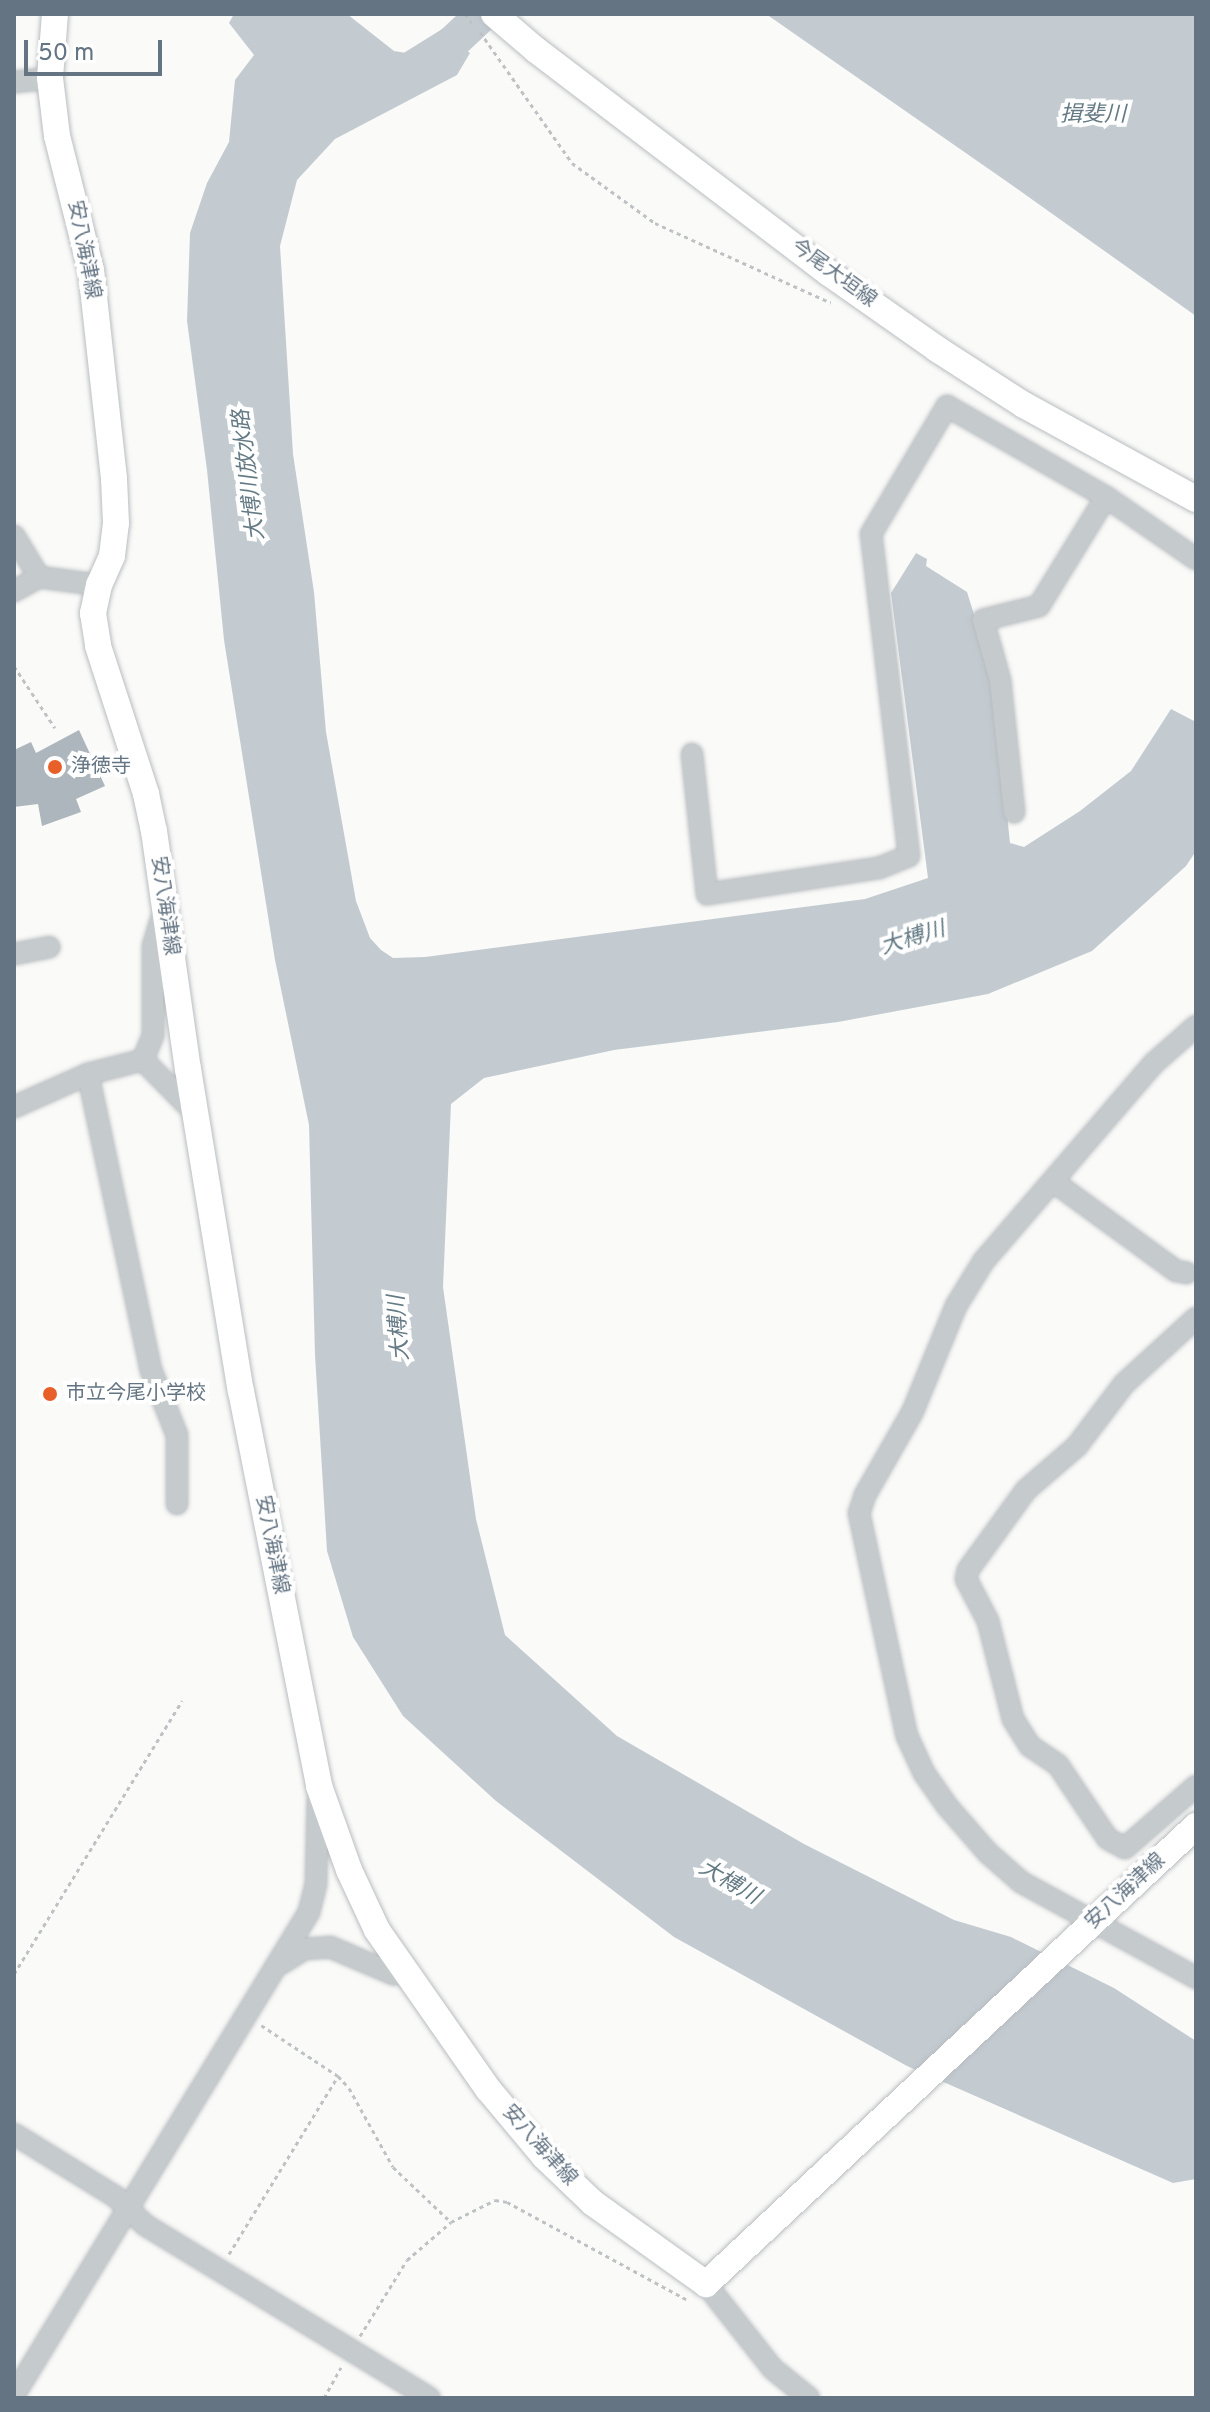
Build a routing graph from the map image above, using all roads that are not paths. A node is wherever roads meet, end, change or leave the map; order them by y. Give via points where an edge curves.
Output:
1 (55, 14) edge
2 (494, 14) edge
3 (50, 78) junction
4 (14, 82) edge
5 (1106, 497) junction
6 (1196, 499) edge
7 (14, 536) edge
8 (1196, 559) edge
9 (39, 577) junction
10 (99, 585) junction
11 (14, 591) edge
12 (692, 754) dead end
13 (1014, 812) dead end
14 (165, 909) junction
15 (49, 947) dead end
16 (14, 954) edge
17 (1196, 1026) edge
18 (143, 1060) junction
19 (88, 1074) junction
20 (14, 1107) edge
21 (196, 1114) junction
22 (1054, 1182) junction
23 (1193, 1276) edge
24 (1196, 1318) edge
25 (177, 1504) dead end
26 (319, 1786) junction
27 (1196, 1786) edge
28 (1196, 1826) edge
29 (1082, 1932) junction
30 (279, 1965) junction
31 (407, 1974) junction
32 (1196, 1978) edge
33 (14, 2134) edge
34 (129, 2210) junction
35 (699, 2293) junction
36 (14, 2395) edge
37 (429, 2398) edge
38 (809, 2398) edge

1 - 3 main road, 安八海津線
2 - 6 main road, 今尾大垣線 via 829,273 925,340 1024,405
3 - 4 street
3 - 10 main road, 安八海津線 via 57,136 91,270 114,479 112,556
5 - 8 street
5 - 12 street via 947,406 871,534 909,856 879,868 707,894
5 - 13 street via 1039,606 983,620 1000,680
7 - 9 street
9 - 10 street
9 - 11 street
10 - 14 main road, 安八海津線 via 93,613 98,646 146,794
14 - 18 street via 153,946 153,1035
14 - 21 main road, 安八海津線
15 - 16 street
17 - 22 street via 1154,1063
18 - 19 street
18 - 21 street
19 - 20 street
19 - 25 street via 151,1370 177,1435
21 - 26 main road, 安八海津線 via 241,1391
22 - 23 street via 1176,1271
22 - 29 street via 983,1262 956,1306 913,1411 859,1513 907,1736 924,1773 988,1853
24 - 27 street via 1124,1384 1077,1446 1026,1490 966,1579 988,1621 1013,1719 1030,1746 1058,1765 1108,1839 1125,1848
26 - 30 street via 316,1883 309,1912
26 - 31 main road, 安八海津線 via 377,1930
28 - 29 main road, 安八海津線
29 - 32 street
29 - 35 main road, 安八海津線
30 - 31 street via 304,1949 330,1947 393,1974
30 - 34 street
31 - 35 main road, 安八海津線 via 488,2089 544,2156
33 - 34 street
34 - 36 street
34 - 37 street via 145,2225
35 - 38 street

